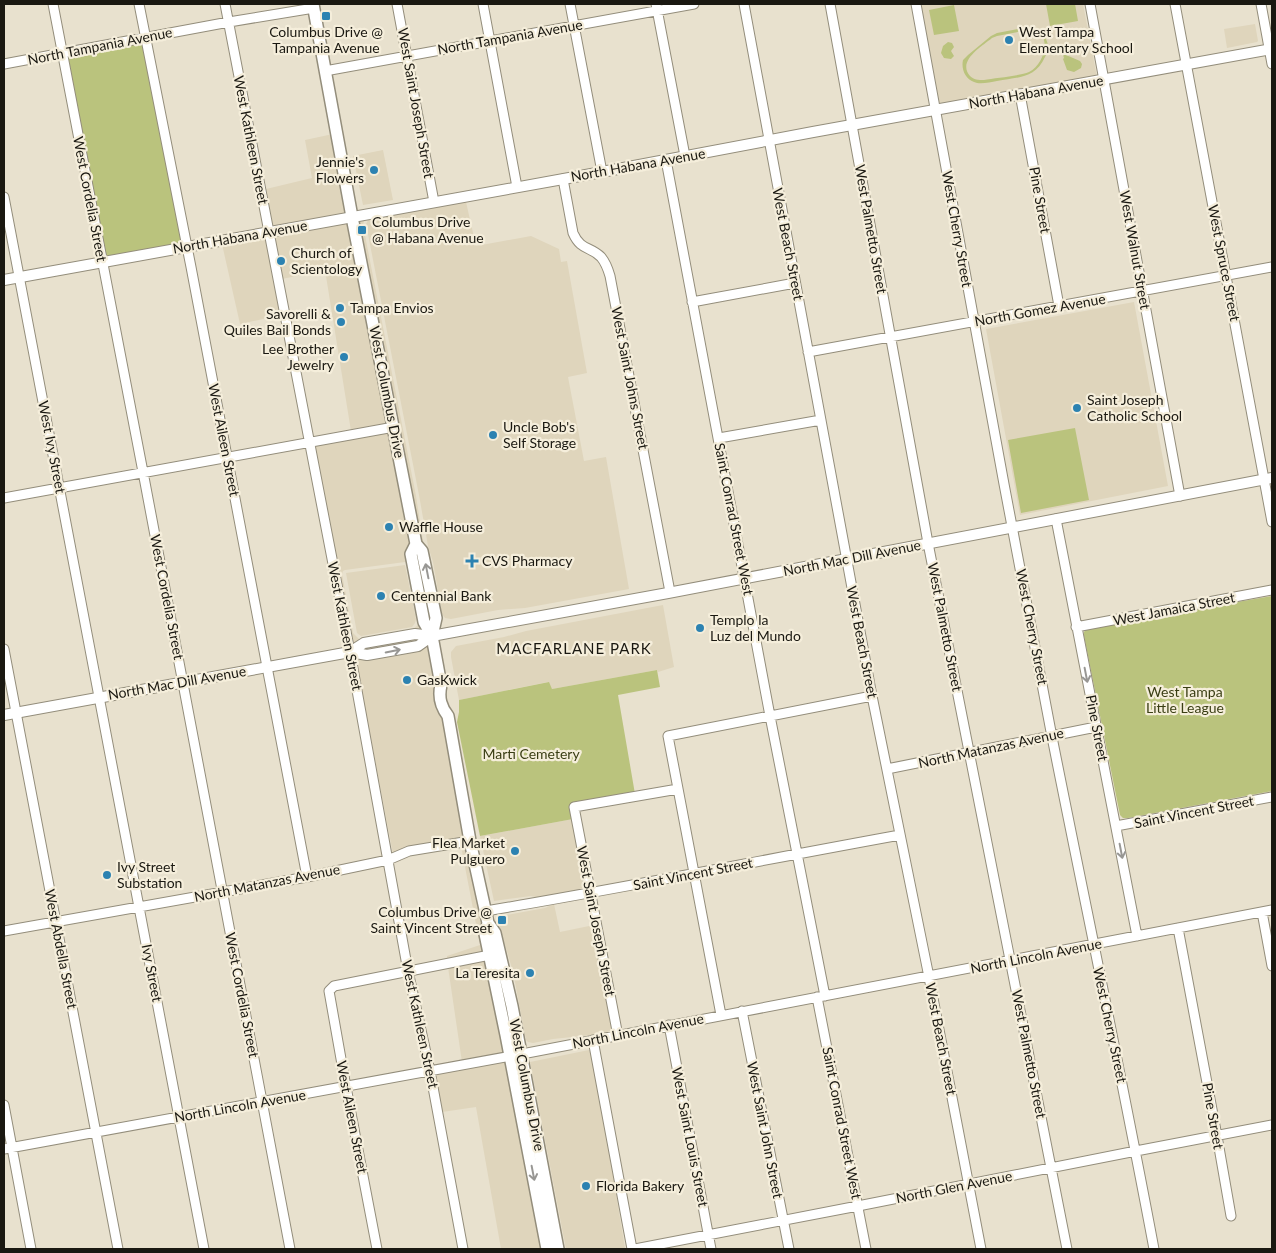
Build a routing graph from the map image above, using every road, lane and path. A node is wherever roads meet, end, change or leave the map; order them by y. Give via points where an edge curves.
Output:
1 (53, 4) edge
2 (139, 4) edge
3 (225, 4) edge
4 (398, 4) edge
5 (483, 4) edge
6 (570, 4) edge
7 (694, 4) edge
8 (744, 4) edge
9 (830, 4) edge
10 (916, 4) edge
11 (1090, 4) edge
12 (1175, 4) edge
13 (1261, 4) edge
14 (313, 6) edge
15 (656, 7) edge
16 (229, 22) junction
17 (574, 26) junction
18 (145, 37) junction
19 (490, 41) junction
20 (1271, 49) edge
21 (62, 53) junction
22 (407, 56) junction
23 (4, 64) edge
24 (1186, 64) junction
25 (1272, 64) edge
26 (325, 71) junction
27 (1104, 79) junction
28 (1020, 94) junction
29 (935, 110) junction
30 (852, 125) junction
31 (769, 141) junction
32 (685, 156) junction
33 (666, 160) junction
34 (602, 172) junction
35 (563, 179) junction
36 (517, 187) junction
37 (4, 197) edge
38 (434, 202) junction
39 (352, 217) junction
40 (268, 232) junction
41 (187, 246) junction
42 (103, 262) junction
43 (1272, 267) edge
44 (1227, 275) junction
45 (19, 277) junction
46 (4, 280) edge
47 (795, 283) junction
48 (1142, 291) junction
49 (692, 302) junction
50 (1059, 306) junction
51 (974, 322) junction
52 (891, 336) junction
53 (808, 352) junction
54 (821, 420) junction
55 (394, 427) junction
56 (719, 438) junction
57 (310, 442) junction
58 (227, 457) junction
59 (143, 472) junction
60 (1268, 479) edge
61 (60, 488) junction
62 (1180, 496) junction
63 (4, 498) edge
64 (1056, 520) junction
65 (1272, 522) edge
66 (1013, 527) junction
67 (928, 543) junction
68 (846, 559) junction
69 (745, 578) junction
70 (1272, 590) edge
71 (670, 592) junction
72 (1076, 627) junction
73 (432, 636) junction
74 (4, 649) edge
75 (350, 652) junction
76 (267, 667) junction
77 (183, 683) junction
78 (872, 696) junction
79 (99, 698) junction
80 (16, 712) junction
81 (4, 715) edge
82 (770, 716) junction
83 (1096, 726) junction
84 (1052, 735) junction
85 (969, 752) junction
86 (887, 769) junction
87 (678, 789) junction
88 (1272, 797) edge
89 (1116, 826) junction
90 (900, 835) junction
91 (470, 841) junction
92 (797, 854) junction
93 (388, 860) junction
94 (694, 873) junction
95 (307, 877) junction
96 (223, 892) junction
97 (590, 893) junction
98 (139, 907) junction
99 (1272, 910) edge
100 (1262, 912) junction
101 (487, 917) junction
102 (56, 922) junction
103 (1178, 928) junction
104 (4, 931) edge
105 (1137, 936) junction
106 (1094, 944) junction
107 (495, 954) junction
108 (1010, 960) junction
109 (1272, 966) edge
110 (408, 971) junction
111 (929, 976) junction
112 (821, 996) junction
113 (742, 1011) junction
114 (721, 1015) junction
115 (669, 1025) junction
116 (618, 1036) junction
117 (593, 1040) junction
118 (516, 1055) junction
119 (430, 1071) junction
120 (346, 1087) junction
121 (262, 1102) junction
122 (4, 1105) edge
123 (179, 1117) junction
124 (1272, 1125) edge
125 (95, 1132) junction
126 (1217, 1136) junction
127 (8, 1148) edge
128 (1136, 1151) junction
129 (1051, 1168) junction
130 (969, 1184) junction
131 (858, 1206) junction
132 (1231, 1216) dead end
133 (783, 1220) junction
134 (708, 1235) junction
135 (31, 1249) edge
136 (118, 1249) edge
137 (204, 1249) edge
138 (290, 1249) edge
139 (377, 1249) edge
140 (463, 1249) edge
141 (547, 1249) edge
142 (558, 1249) edge
143 (634, 1249) edge
144 (711, 1249) edge
145 (789, 1249) edge
146 (866, 1249) edge
147 (981, 1249) edge
148 (1067, 1249) edge
149 (1154, 1249) edge

1 - 21 street, West Cordelia Street
2 - 18 street, West Aileen Street
3 - 16 street, West Kathleen Street
4 - 22 street, West Saint Joseph Street
5 - 19 street
6 - 17 street
7 - 15 street, North Tampania Avenue
8 - 31 street, West Beach Street
9 - 30 street, West Palmetto Street
10 - 29 street, West Cherry Street
11 - 27 street, West Walnut Street
12 - 24 street, West Spruce Street
13 - 20 street
14 - 16 street, North Tampania Avenue
14 - 26 main road, West Columbus Drive
15 - 17 street, North Tampania Avenue
15 - 32 street
16 - 18 street, North Tampania Avenue
16 - 40 street, West Kathleen Street
17 - 19 street, North Tampania Avenue
17 - 34 street
18 - 21 street, North Tampania Avenue
18 - 41 street, West Aileen Street
19 - 22 street, North Tampania Avenue
19 - 36 street
20 - 24 street, North Habana Avenue
20 - 25 street
21 - 23 street, North Tampania Avenue
21 - 42 street, West Cordelia Street
22 - 26 street, North Tampania Avenue
22 - 38 street, West Saint Joseph Street
24 - 27 street, North Habana Avenue
24 - 44 street, West Spruce Street
26 - 39 main road, West Columbus Drive
27 - 28 street, North Habana Avenue
27 - 48 street, West Walnut Street
28 - 29 street, North Habana Avenue
28 - 50 street, Pine Street
29 - 30 street, North Habana Avenue
29 - 51 street, West Cherry Street
30 - 31 street, North Habana Avenue
30 - 52 street, West Palmetto Street
31 - 32 street, North Habana Avenue
31 - 47 street, West Beach Street
32 - 33 street, North Habana Avenue
33 - 34 street, North Habana Avenue
33 - 49 street, Saint Conrad Street West
34 - 35 street, North Habana Avenue
35 - 36 street, North Habana Avenue
35 - 71 street, West Saint Johns Street via 575,237 607,264
36 - 38 street, North Habana Avenue
37 - 45 street, West Ivy Street
38 - 39 street, North Habana Avenue
39 - 40 street, North Habana Avenue
39 - 55 main road, West Columbus Drive
40 - 41 street, North Habana Avenue
40 - 57 street, West Kathleen Street
41 - 42 street, North Habana Avenue
41 - 58 street, West Aileen Street
42 - 45 street, North Habana Avenue
42 - 59 street, West Cordelia Street
43 - 44 street, North Gomez Avenue
44 - 48 street, North Gomez Avenue
44 - 60 street, West Spruce Street
45 - 46 street, North Habana Avenue
45 - 61 street, West Ivy Street
47 - 49 street
47 - 53 street, West Beach Street
48 - 50 street, North Gomez Avenue
48 - 62 street, West Walnut Street
49 - 56 street, Saint Conrad Street West
50 - 51 street, North Gomez Avenue
51 - 52 street, North Gomez Avenue
51 - 66 street, West Cherry Street
52 - 53 street, North Gomez Avenue
52 - 67 street, West Palmetto Street
53 - 54 street, West Beach Street
54 - 56 street
54 - 68 street, West Beach Street
55 - 57 street
55 - 73 main road, West Columbus Drive via 416,544 422,551 436,618
56 - 69 street, Saint Conrad Street West
57 - 58 street
57 - 75 street, West Kathleen Street
58 - 59 street
58 - 76 street, West Aileen Street
59 - 61 street
59 - 77 street, West Cordelia Street
60 - 62 street, North Mac Dill Avenue
60 - 65 street, West Spruce Street
61 - 63 street
61 - 79 street, West Ivy Street
62 - 64 street, North Mac Dill Avenue
64 - 66 street, North Mac Dill Avenue
64 - 72 street, Pine Street
66 - 67 street, North Mac Dill Avenue
66 - 84 street, West Cherry Street
67 - 68 street, North Mac Dill Avenue
67 - 85 street, West Palmetto Street
68 - 69 street, North Mac Dill Avenue
68 - 78 street, West Beach Street
69 - 71 street, North Mac Dill Avenue
69 - 82 street, Saint Conrad Street West
70 - 72 street, West Jamaica Street
71 - 73 street, North Mac Dill Avenue
72 -> 83 street, Pine Street
73 - 75 street, North Mac Dill Avenue via 418,646 367,655
73 - 91 main road, West Columbus Drive via 441,686 439,693 442,709 448,716
74 - 80 street, West Abdella Street
75 - 76 street, North Mac Dill Avenue
75 - 93 street, West Kathleen Street
76 - 77 street, North Mac Dill Avenue
76 - 95 street, West Aileen Street
77 - 79 street, North Mac Dill Avenue
77 - 96 street, West Cordelia Street
78 - 82 street
78 - 86 street, West Beach Street
79 - 80 street, North Mac Dill Avenue
79 - 98 street, Ivy Street
80 - 81 street, North Mac Dill Avenue
80 - 102 street, West Abdella Street
82 - 87 street via 668,736
82 - 92 street, Saint Conrad Street West
83 - 84 street, North Matanzas Avenue
83 - 89 street, Pine Street
84 - 85 street, North Matanzas Avenue
84 - 106 street, West Cherry Street
85 - 86 street, North Matanzas Avenue
85 - 108 street, West Palmetto Street
86 - 90 street, West Beach Street
87 - 94 street
87 - 97 street, West Saint Joseph Street via 574,807
88 - 89 street, Saint Vincent Street
89 -> 105 street, Pine Street
90 - 92 street, Saint Vincent Street
90 - 111 street, West Beach Street
91 - 93 street, North Matanzas Avenue via 409,851
91 - 101 main road, West Columbus Drive
92 - 94 street, Saint Vincent Street
92 - 112 street, Saint Conrad Street West
93 - 95 street, North Matanzas Avenue
93 - 110 street, West Kathleen Street
94 - 97 street, Saint Vincent Street
94 - 114 street
95 - 96 street, North Matanzas Avenue
96 - 98 street, North Matanzas Avenue
96 - 121 street, West Cordelia Street
97 - 101 street, Saint Vincent Street
97 - 116 street, West Saint Joseph Street
98 - 102 street, North Matanzas Avenue
98 - 123 street, Ivy Street
99 - 100 street, North Lincoln Avenue
100 - 103 street, North Lincoln Avenue
100 - 109 street
101 - 107 main road, West Columbus Drive via 495,933
102 - 104 street, North Matanzas Avenue
102 - 125 street, West Abdella Street
103 - 105 street, North Lincoln Avenue
103 - 126 street, Pine Street
105 - 106 street, North Lincoln Avenue
106 - 108 street, North Lincoln Avenue
106 - 128 street, West Cherry Street
107 - 110 street
107 - 118 main road, West Columbus Drive
108 - 111 street, North Lincoln Avenue
108 - 129 street, West Palmetto Street
110 - 119 street, West Kathleen Street
110 - 120 street, West Aileen Street via 334,986 329,991
111 - 112 street, North Lincoln Avenue
111 - 130 street, West Beach Street
112 - 113 street, North Lincoln Avenue
112 - 131 street, Saint Conrad Street West
113 - 114 street, North Lincoln Avenue
113 - 133 street, West Saint John Street
114 - 115 street, North Lincoln Avenue
115 - 116 street, North Lincoln Avenue
115 - 134 street, West Saint Louis Street
116 - 117 street, North Lincoln Avenue
117 - 118 street, North Lincoln Avenue
117 - 143 street
118 - 119 street, North Lincoln Avenue
118 -> 141 main road, West Columbus Drive
118 - 142 main road, West Columbus Drive
119 - 120 street, North Lincoln Avenue
119 - 140 street, West Kathleen Street
120 - 121 street, North Lincoln Avenue
120 - 139 street, West Aileen Street
121 - 123 street, North Lincoln Avenue
121 - 138 street, West Cordelia Street
122 - 127 street
123 - 125 street, North Lincoln Avenue
123 - 137 street, Ivy Street
124 - 126 street, North Glen Avenue
125 - 127 street, North Lincoln Avenue
125 - 136 street, West Abdella Street
126 - 128 street, North Glen Avenue
126 - 132 street, Pine Street
127 - 135 street
128 - 129 street, North Glen Avenue
128 - 149 street, West Cherry Street
129 - 130 street, North Glen Avenue
129 - 148 street, West Palmetto Street
130 - 131 street, North Glen Avenue
130 - 147 street, West Beach Street
131 - 133 street, North Glen Avenue
131 - 146 street, Saint Conrad Street West
133 - 134 street, North Glen Avenue
133 - 145 street, West Saint John Street
134 - 143 street, North Glen Avenue
134 - 144 street, West Saint Louis Street

